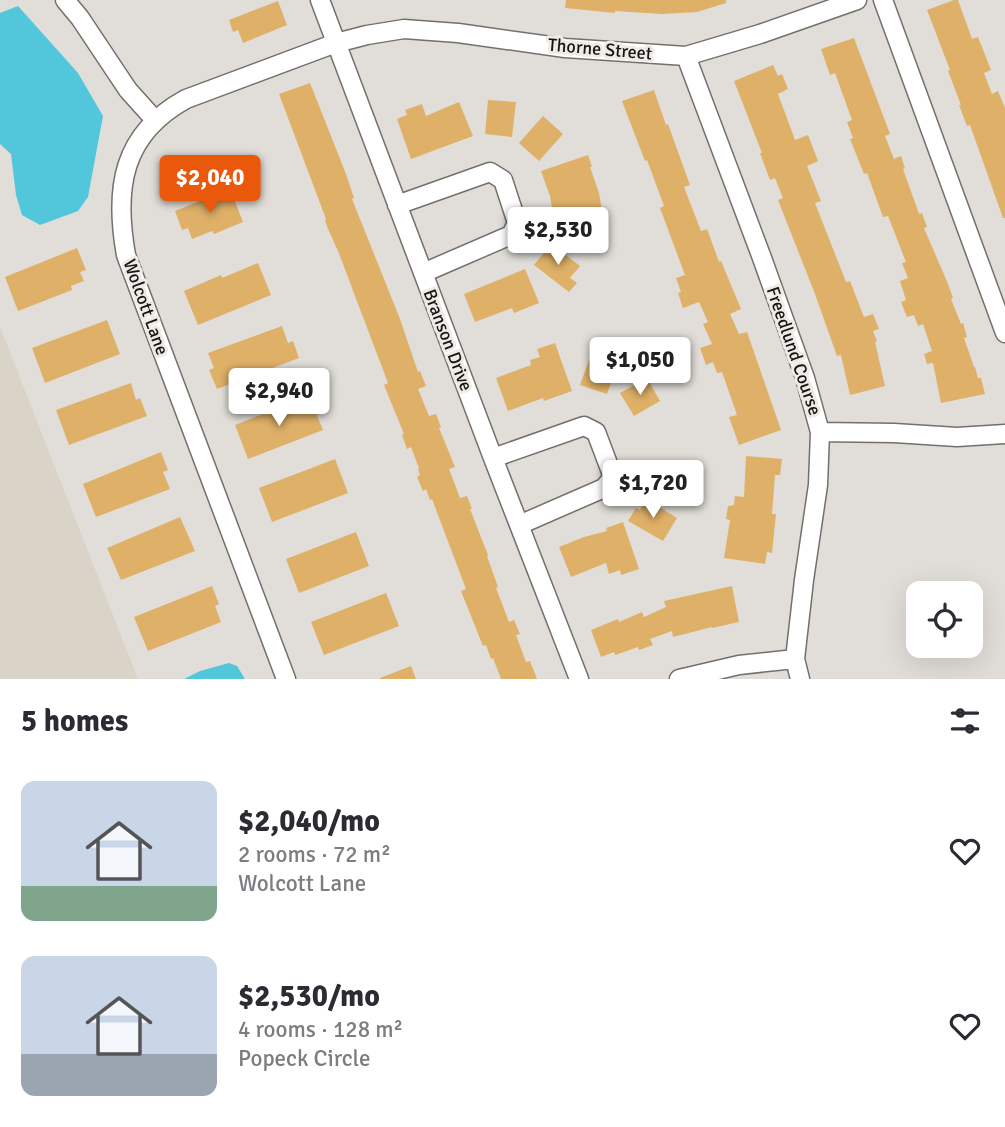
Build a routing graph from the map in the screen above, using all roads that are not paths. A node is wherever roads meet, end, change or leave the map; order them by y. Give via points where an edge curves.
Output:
1 (65, 0) edge
2 (320, 0) edge
3 (857, 0) edge
4 (883, 0) edge
5 (335, 43) junction
6 (687, 56) junction
7 (155, 120) junction
8 (397, 205) junction
9 (423, 273) junction
10 (1005, 333) edge
11 (820, 432) junction
12 (1005, 434) edge
13 (493, 458) junction
14 (519, 524) junction
15 (795, 659) junction
16 (286, 679) edge
17 (579, 679) edge
18 (679, 679) edge
19 (800, 679) edge

1 - 7 street via 128,90
2 - 5 street, Branson Drive
3 - 6 street, Thorne Street
4 - 10 street
5 - 6 street, Thorne Street via 404,29 565,48
5 - 7 street, Wolcott Lane via 186,99
5 - 8 street, Branson Drive
6 - 11 street, Freedlund Course
7 - 16 street, Wolcott Lane via 133,152 121,192 127,255
8 - 9 street, Branson Drive
8 - 9 street via 490,172 503,180 517,223 511,235
9 - 13 street, Branson Drive
11 - 12 street via 957,437
11 - 15 street, Freedlund Course via 818,485
13 - 14 street, Branson Drive
13 - 14 street via 584,426 596,432 613,477 604,488
14 - 17 street, Branson Drive
15 - 18 street via 739,665
15 - 19 street

